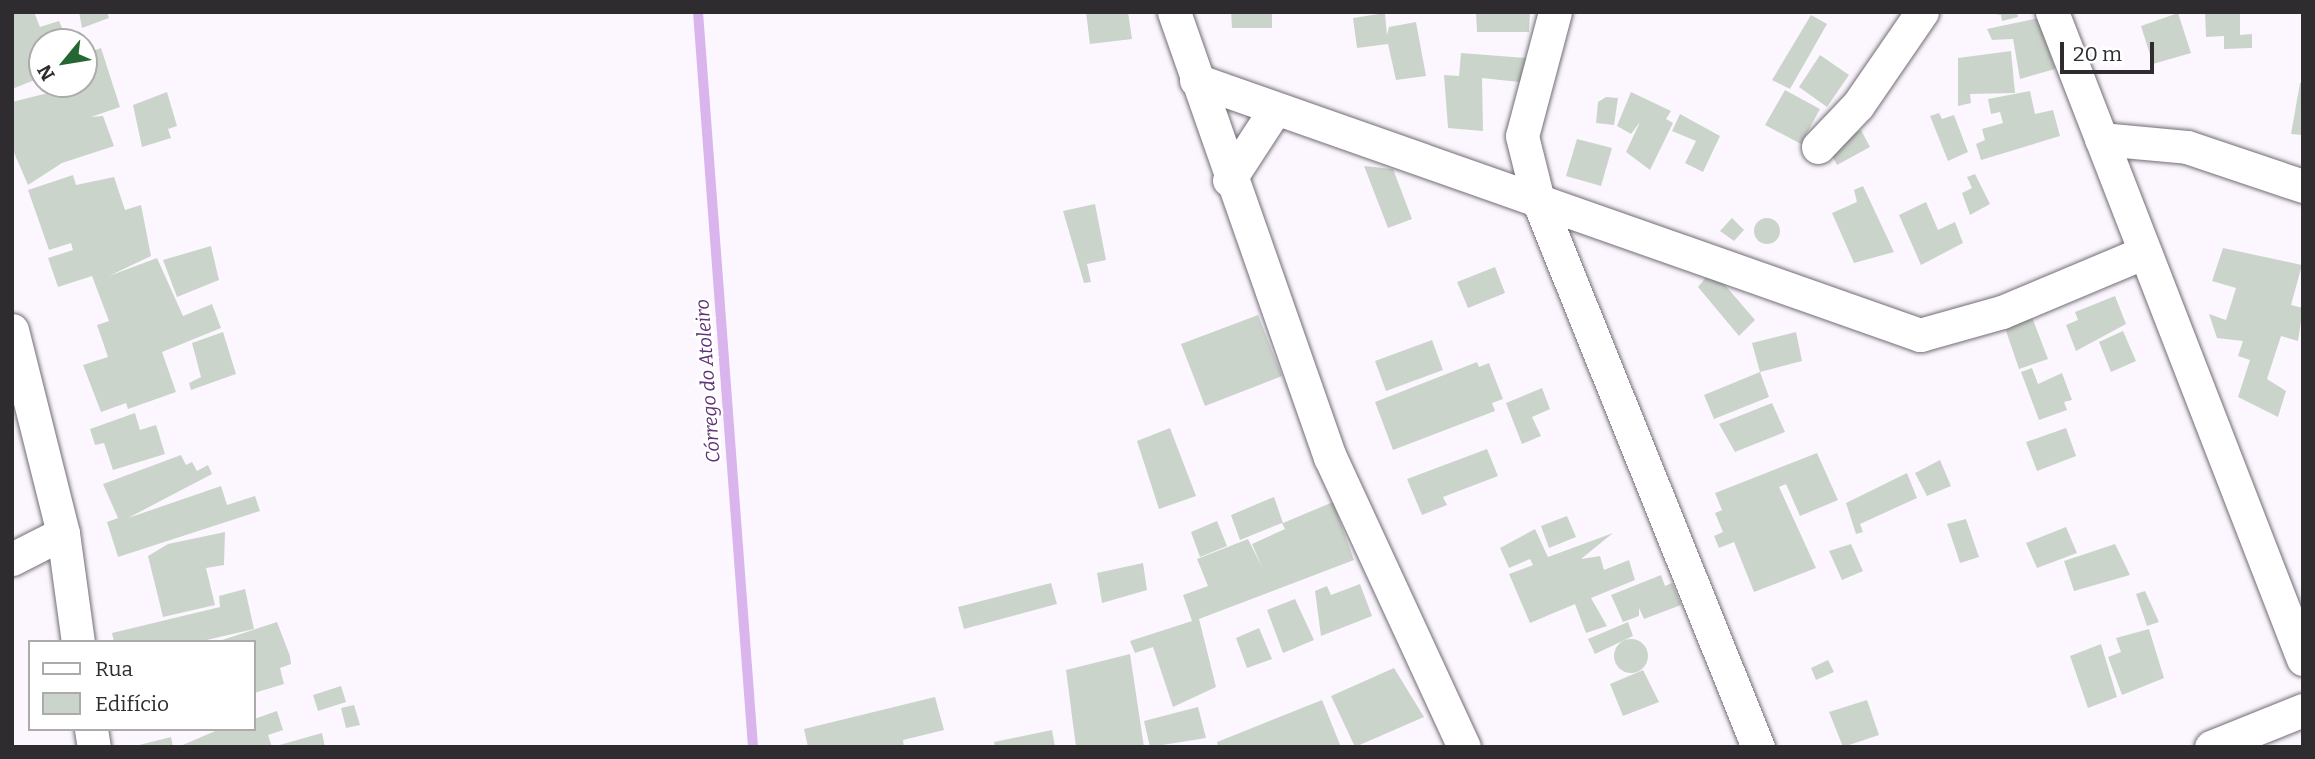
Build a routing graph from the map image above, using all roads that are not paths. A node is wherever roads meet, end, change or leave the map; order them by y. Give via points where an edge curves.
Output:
1 (1174, 12) edge
2 (1555, 12) edge
3 (1922, 12) edge
4 (2052, 12) edge
5 (1196, 80) junction
6 (1274, 111) junction
7 (2101, 139) junction
8 (1818, 147) dead end
9 (1229, 180) junction
10 (2303, 186) edge
11 (1538, 200) junction
12 (2145, 252) junction
13 (12, 330) edge
14 (63, 533) junction
15 (12, 559) edge
16 (78, 640) edge
17 (2303, 659) edge
18 (2303, 710) edge
19 (1464, 747) edge
20 (1758, 747) edge
21 (2211, 747) edge

1 - 5 street
2 - 11 street via 1522,136
3 - 8 street via 1858,105
4 - 7 street
5 - 6 street
5 - 9 street
6 - 9 street
6 - 11 street
7 - 10 street via 2187,147
7 - 12 street
9 - 19 street via 1330,457
11 - 12 street via 1920,335 2002,312
11 - 20 street
12 - 17 street
13 - 14 street
14 - 15 street
14 - 16 street
18 - 21 street

